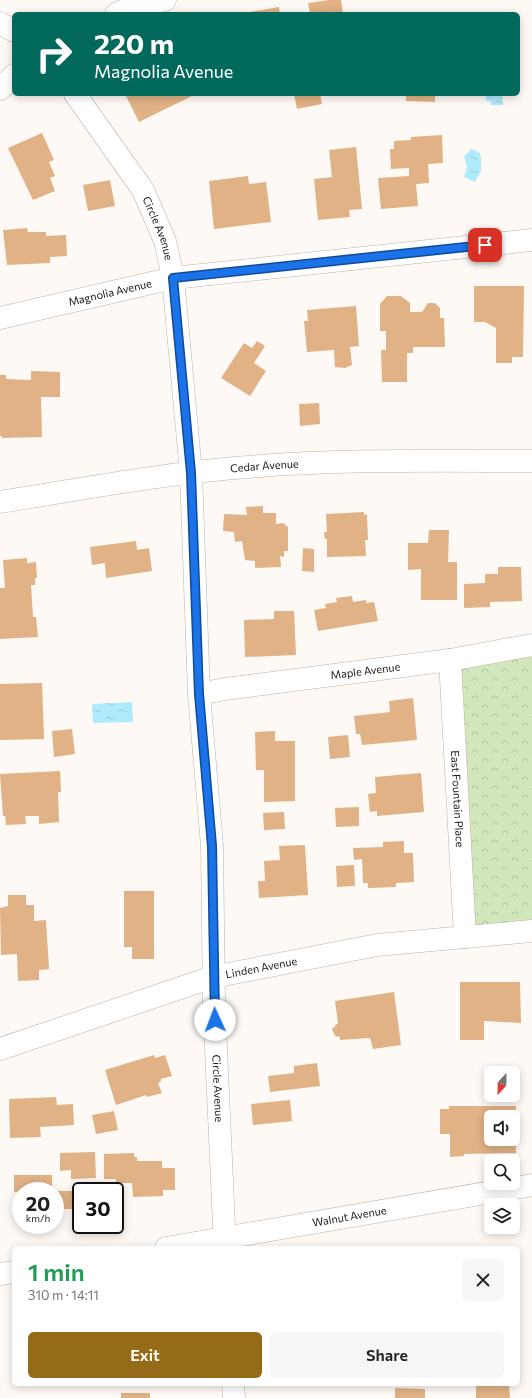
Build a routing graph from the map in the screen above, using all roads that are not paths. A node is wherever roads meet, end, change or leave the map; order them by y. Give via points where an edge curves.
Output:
1 (165, 0) edge
2 (124, 8) edge
3 (0, 23) edge
4 (12, 29) edge
5 (12, 77) edge
6 (0, 89) edge
7 (76, 96) edge
8 (532, 240) edge
9 (173, 278) junction
10 (0, 318) edge
11 (532, 461) edge
12 (191, 473) junction
13 (0, 502) edge
14 (532, 645) edge
15 (450, 660) junction
16 (199, 694) junction
17 (532, 931) edge
18 (465, 937) junction
19 (213, 978) junction
20 (0, 1049) edge
21 (532, 1185) edge
22 (225, 1243) edge
23 (190, 1246) edge
24 (12, 1272) edge
25 (0, 1274) edge
26 (233, 1386) edge
27 (234, 1398) edge

1 - 2 street
3 - 4 street
5 - 6 street
7 - 9 street, Circle Avenue via 143,190 165,241
8 - 9 street, Magnolia Avenue
9 - 10 street, Magnolia Avenue
9 - 12 street, Circle Avenue
11 - 12 street, Cedar Avenue via 399,461 249,467
12 - 13 street, Cedar Avenue
12 - 16 street, Circle Avenue
14 - 15 street, Maple Avenue
15 - 16 street, Maple Avenue
15 - 18 street, East Fountain Place
16 - 19 street, Circle Avenue via 212,846
17 - 18 street, Linden Avenue
18 - 19 street, Linden Avenue via 377,945
19 - 20 street, Linden Avenue
19 - 22 street, Circle Avenue
21 - 22 street, Walnut Avenue
22 - 23 street, Walnut Avenue
24 - 25 street
26 - 27 street

